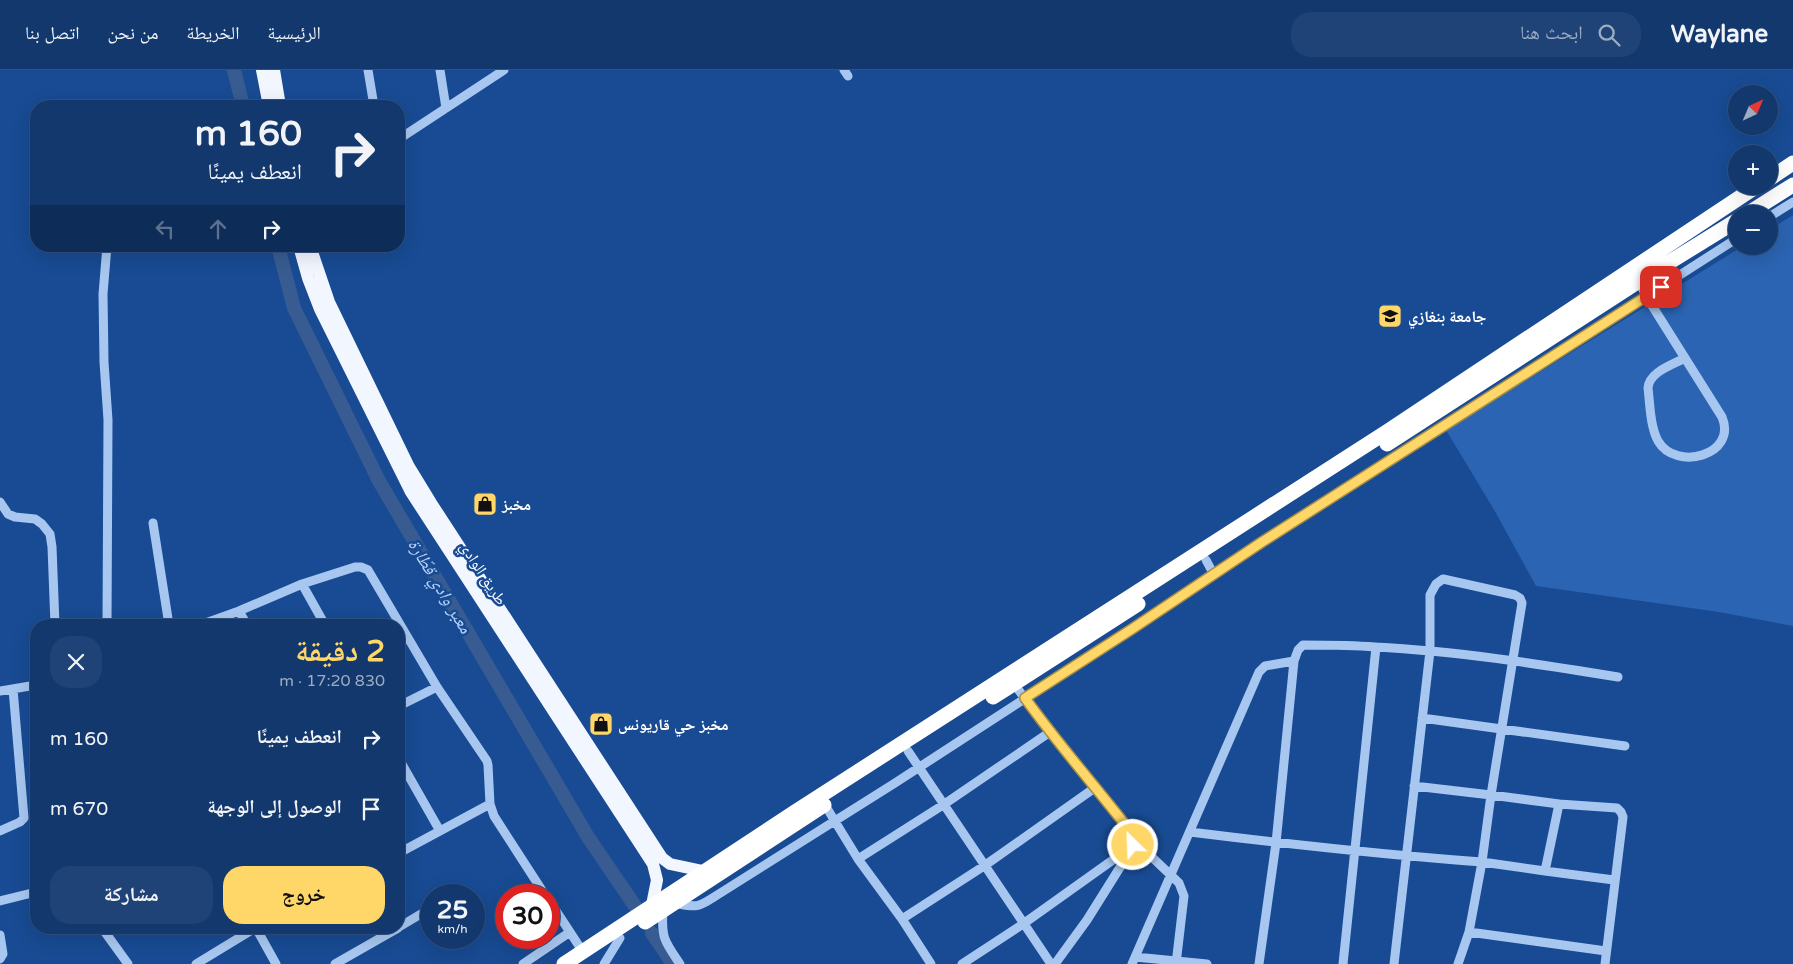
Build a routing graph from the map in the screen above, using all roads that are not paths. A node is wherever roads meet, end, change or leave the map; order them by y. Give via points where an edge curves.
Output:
1 (262, 70) edge
2 (274, 70) edge
3 (368, 70) edge
4 (440, 70) edge
5 (504, 70) edge
6 (268, 100) edge
7 (279, 100) edge
8 (373, 100) edge
9 (446, 108) junction
10 (405, 135) edge
11 (1793, 163) edge
12 (1778, 173) edge
13 (1793, 185) edge
14 (1743, 195) edge
15 (1793, 202) edge
16 (1761, 205) edge
17 (1778, 211) edge
18 (1728, 225) edge
19 (1728, 244) edge
20 (106, 252) edge
21 (301, 252) edge
22 (312, 252) edge
23 (1639, 281) junction
24 (1646, 296) junction
25 (1685, 358) junction
26 (0, 502) edge
27 (426, 506) junction
28 (153, 523) dead end
29 (1206, 560) junction
30 (1214, 575) junction
31 (302, 584) junction
32 (239, 611) junction
33 (55, 619) edge
34 (107, 619) edge
35 (167, 619) edge
36 (217, 619) edge
37 (243, 619) edge
38 (321, 619) edge
39 (397, 619) edge
40 (405, 633) edge
41 (1376, 646) junction
42 (1430, 651) junction
43 (1512, 660) junction
44 (1294, 661) junction
45 (1618, 677) dead end
46 (1014, 684) junction
47 (30, 686) edge
48 (437, 687) junction
49 (13, 689) junction
50 (0, 691) edge
51 (1025, 698) junction
52 (405, 703) edge
53 (1422, 718) junction
54 (1502, 729) junction
55 (1050, 732) junction
56 (1625, 746) dead end
57 (908, 751) junction
58 (920, 767) junction
59 (405, 778) edge
60 (1414, 786) junction
61 (1096, 787) junction
62 (1491, 795) junction
63 (490, 804) junction
64 (943, 804) junction
65 (1559, 804) junction
66 (825, 805) junction
67 (835, 822) junction
68 (0, 831) edge
69 (440, 831) junction
70 (1190, 832) junction
71 (1133, 842) junction
72 (1276, 842) junction
73 (405, 850) edge
74 (1355, 851) junction
75 (1406, 856) junction
76 (858, 859) junction
77 (658, 861) junction
78 (1482, 862) junction
79 (984, 866) junction
80 (1545, 871) junction
81 (708, 875) junction
82 (1171, 876) junction
83 (1614, 880) junction
84 (538, 884) edge
85 (722, 892) junction
86 (30, 894) edge
87 (0, 901) edge
88 (663, 906) junction
89 (420, 914) edge
90 (560, 917) edge
91 (902, 919) junction
92 (405, 923) edge
93 (1023, 924) junction
94 (570, 932) junction
95 (1469, 932) junction
96 (106, 934) edge
97 (246, 934) edge
98 (259, 934) edge
99 (386, 934) edge
100 (0, 935) edge
101 (620, 938) junction
102 (1606, 951) junction
103 (582, 958) edge
104 (0, 959) edge
105 (1134, 961) edge
106 (1176, 962) edge
107 (128, 964) edge
108 (196, 964) edge
109 (276, 964) edge
110 (335, 964) edge
111 (523, 964) edge
112 (564, 964) edge
113 (604, 964) edge
114 (680, 964) edge
115 (931, 964) edge
116 (962, 964) edge
117 (1050, 964) edge
118 (1055, 964) edge
119 (1207, 964) edge
120 (1259, 964) edge
121 (1343, 964) edge
122 (1394, 964) edge
123 (1458, 964) edge
124 (1605, 964) edge

1 - 6 main road
2 - 7 main road
3 - 8 street
4 - 9 street
5 - 9 street
9 - 10 street
11 - 12 highway
13 - 16 highway
14 - 81 highway
15 - 17 street
18 - 23 highway
19 - 24 street
20 - 34 street via 103,294 108,420
21 - 27 main road, طريق الوادي via 320,309 401,473
22 - 27 main road, طريق الوادي via 328,302
23 - 24 street
23 - 29 highway
24 - 25 street
24 - 30 street
25 - 25 street via 1725,427 1724,436 1716,448 1688,458 1671,454 1659,442 1648,388 1654,376
26 - 33 street via 11,516 35,519 50,534
27 - 77 main road, طريق الوادي
28 - 35 street
29 - 30 street
29 - 46 highway
30 - 51 street
31 - 32 street
31 - 38 street
31 - 39 street via 361,567 368,570
32 - 36 street
32 - 37 street
40 - 48 street
41 - 42 street
41 - 44 street via 1302,645
41 - 74 street
42 - 43 street
42 - 43 street via 1430,595 1436,584 1443,580 1520,598 1522,603
42 - 53 street
43 - 45 street
43 - 54 street
44 - 70 street via 1265,666 1259,672
44 - 72 street
46 - 51 street
46 - 57 highway
47 - 49 street
48 - 52 street
48 - 63 street via 487,761
49 - 50 street
49 - 68 street via 24,818
51 - 55 street
51 - 58 street
53 - 54 street
53 - 60 street
54 - 56 street
54 - 62 street
55 - 61 street
55 - 64 street
57 - 58 street
57 - 66 highway
58 - 64 street
58 - 67 street
59 - 69 street
60 - 62 street
60 - 75 street
61 - 71 street via 1131,832
61 - 79 street
62 - 65 street
62 - 78 street
63 - 69 street
63 - 84 street via 494,816
64 - 76 street
64 - 79 street
65 - 80 street
65 - 83 street via 1617,808 1622,812
66 - 67 street
66 - 81 highway
67 - 76 street
67 - 85 street
69 - 73 street
70 - 72 street
70 - 82 street
71 - 82 street
71 - 93 street
71 - 118 street via 1087,920
72 - 74 street
72 - 120 street
74 - 75 street
74 - 121 street
75 - 78 street
75 - 122 street
76 - 91 street
77 - 81 main road
77 - 88 main road, طريق الوادي via 657,880
78 - 80 street
78 - 95 street
79 - 91 street
79 - 93 street
80 - 83 street
81 - 85 street
81 - 88 highway
81 - 88 highway
82 - 105 street
82 - 106 street via 1184,896
83 - 102 street
85 - 88 street via 694,907
86 - 87 street
88 - 101 highway
88 - 103 highway
88 - 114 street via 663,937
89 - 92 street
90 - 94 street
91 - 115 street
93 - 116 street
93 - 117 street
94 - 103 street
94 - 111 street
95 - 102 street
95 - 123 street
96 - 107 street
97 - 108 street
98 - 109 street
99 - 110 street
100 - 104 street via 3,954
101 - 103 highway
101 - 113 street
102 - 124 street
103 - 112 highway
105 - 106 street
106 - 119 street

